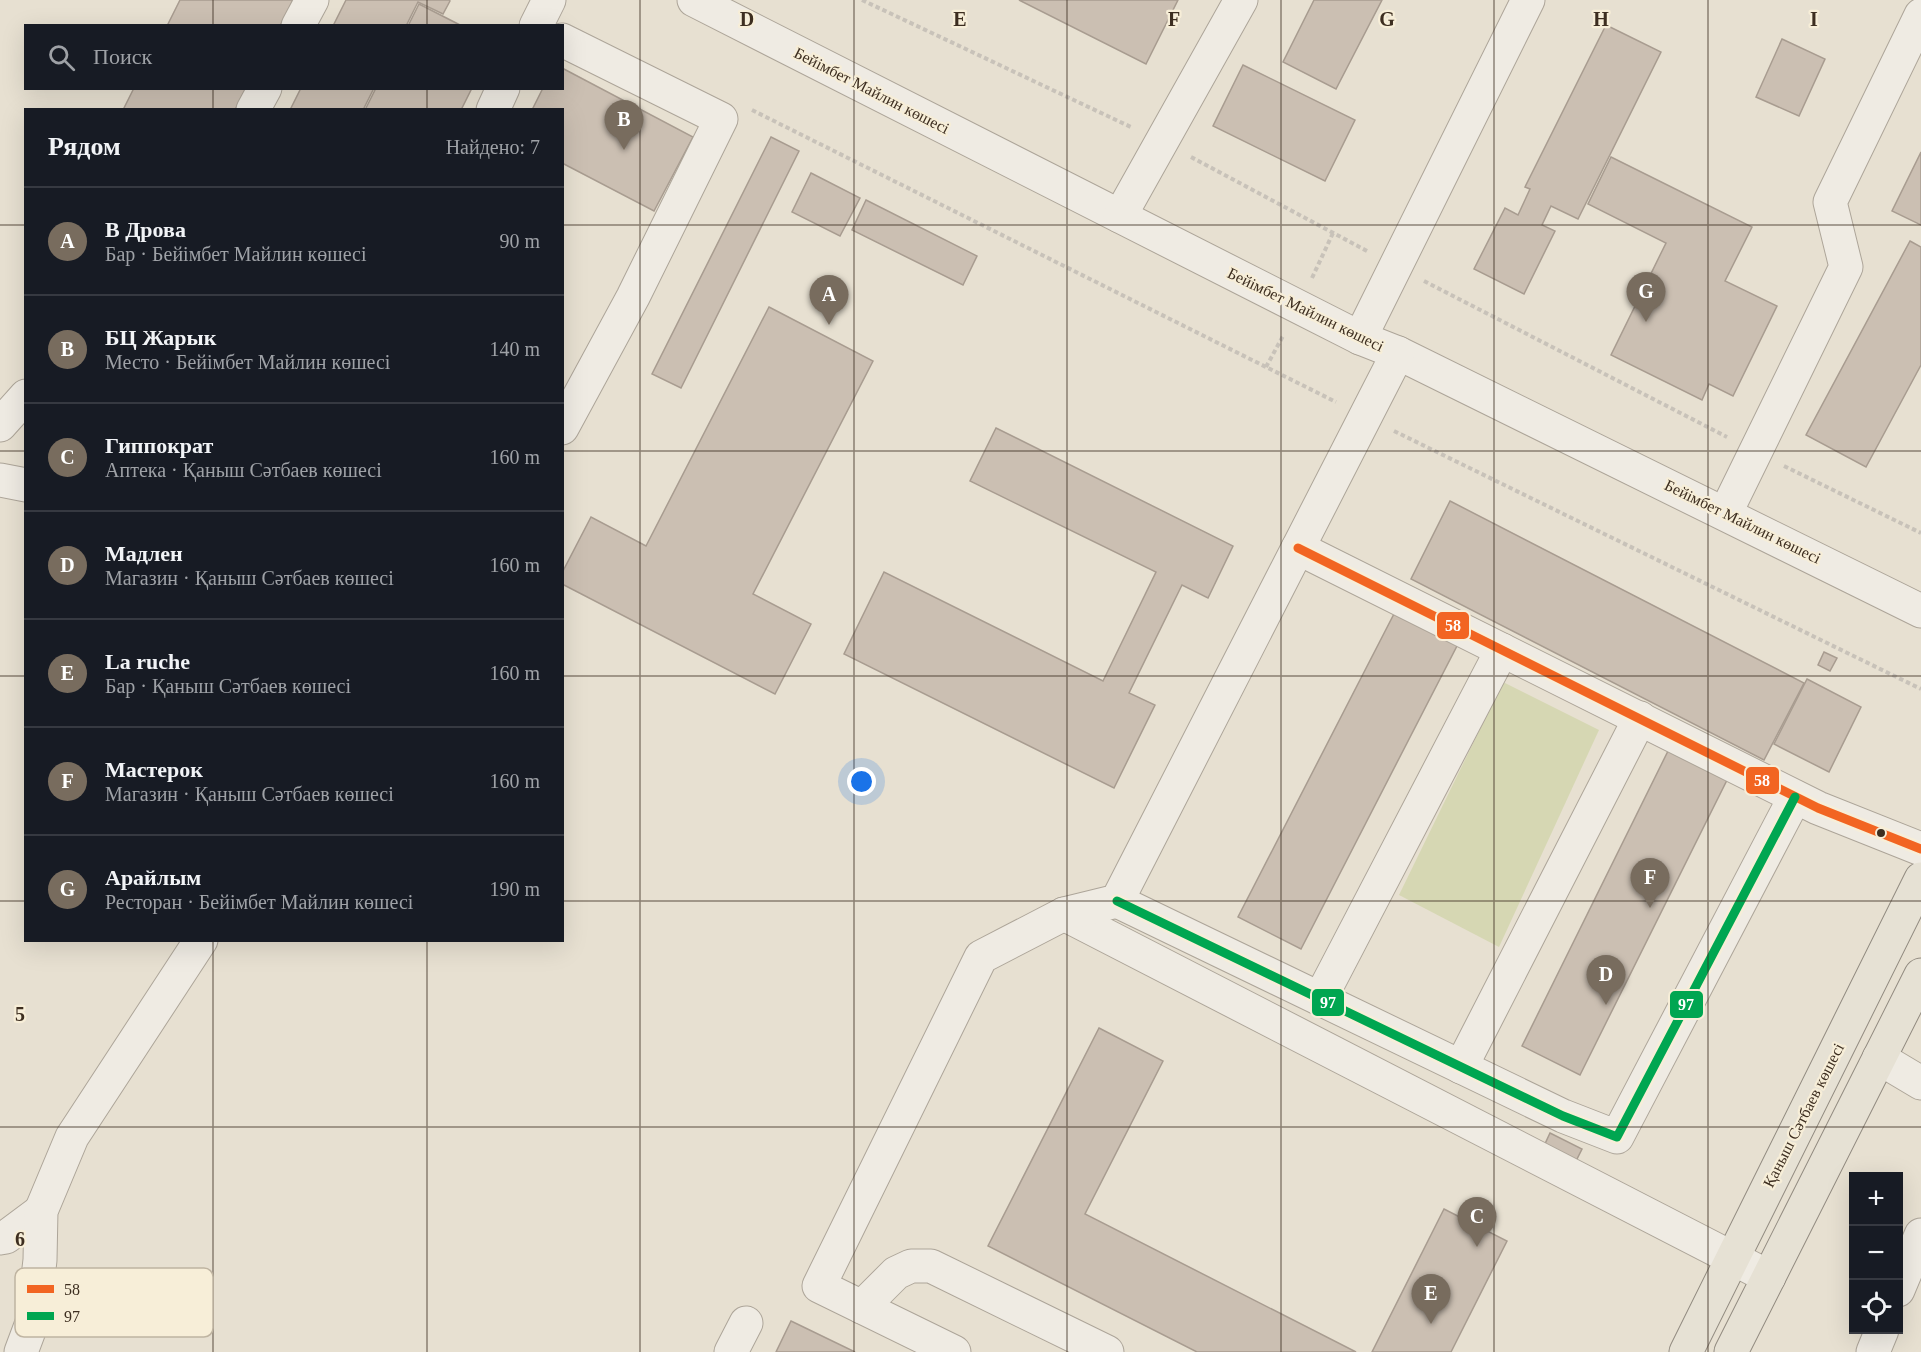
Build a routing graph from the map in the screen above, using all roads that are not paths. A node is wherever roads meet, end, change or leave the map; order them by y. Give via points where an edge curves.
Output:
1 (312, 0) edge
2 (549, 0) edge
3 (1241, 0) edge
4 (1528, 0) edge
5 (702, 2) edge
6 (1921, 15) edge
7 (299, 24) edge
8 (537, 24) edge
9 (564, 41) edge
10 (264, 90) edge
11 (502, 90) edge
12 (255, 108) edge
13 (494, 108) edge
14 (1120, 216) junction
15 (1360, 338) junction
16 (1398, 353) junction
17 (24, 398) edge
18 (564, 424) edge
19 (0, 425) edge
20 (0, 480) edge
21 (24, 485) edge
22 (1726, 512) junction
23 (1298, 548) junction
24 (1921, 611) edge
25 (1502, 650) junction
26 (1640, 718) junction
27 (1796, 797) junction
28 (1921, 849) edge
29 (1921, 879) edge
30 (1117, 901) junction
31 (1064, 914) junction
32 (200, 942) edge
33 (1921, 975) edge
34 (1320, 999) junction
35 (1879, 1059) junction
36 (1461, 1066) junction
37 (1921, 1083) edge
38 (41, 1211) junction
39 (1921, 1235) edge
40 (0, 1238) edge
41 (1731, 1259) junction
42 (39, 1268) edge
43 (1769, 1277) junction
44 (1903, 1280) edge
45 (862, 1307) junction
46 (746, 1323) dead end
47 (1880, 1334) edge
48 (27, 1337) edge
49 (918, 1344) edge
50 (21, 1352) edge
51 (730, 1352) edge
52 (954, 1352) edge
53 (1107, 1352) edge
54 (1686, 1352) edge
55 (1731, 1352) edge
56 (1873, 1352) edge

1 - 7 street
2 - 8 street
3 - 14 street
4 - 15 street
5 - 14 street, Бейімбет Майлин көшесі
6 - 22 street via 1830,202 1846,267
9 - 18 street via 721,119 633,297
10 - 12 street
11 - 13 street
14 - 15 street, Бейімбет Майлин көшесі
15 - 16 street, Бейімбет Майлин көшесі
16 - 22 street, Бейімбет Майлин көшесі
16 - 23 street
17 - 19 street
20 - 21 street
22 - 24 street, Бейімбет Майлин көшесі
23 - 25 street
23 - 30 street
25 - 26 street
25 - 34 street
26 - 27 street
26 - 36 street
27 - 28 street
27 - 36 street via 1617,1137 1563,1116
29 - 41 main road, Қаныш Сәтбаев көшесі
30 - 31 street
30 - 34 street
31 - 41 street
31 - 45 street via 981,957 819,1286
32 - 38 street via 72,1137
33 - 35 main road
34 - 36 street
35 - 37 street
35 - 43 main road
38 - 40 street via 6,1238
38 - 42 street
39 - 44 street
41 - 43 street
41 - 54 main road, Қаныш Сәтбаев көшесі
43 - 55 main road
45 - 49 street
45 - 53 street via 896,1273 911,1266 931,1266
46 - 51 street
47 - 56 street
48 - 50 street
49 - 52 street

